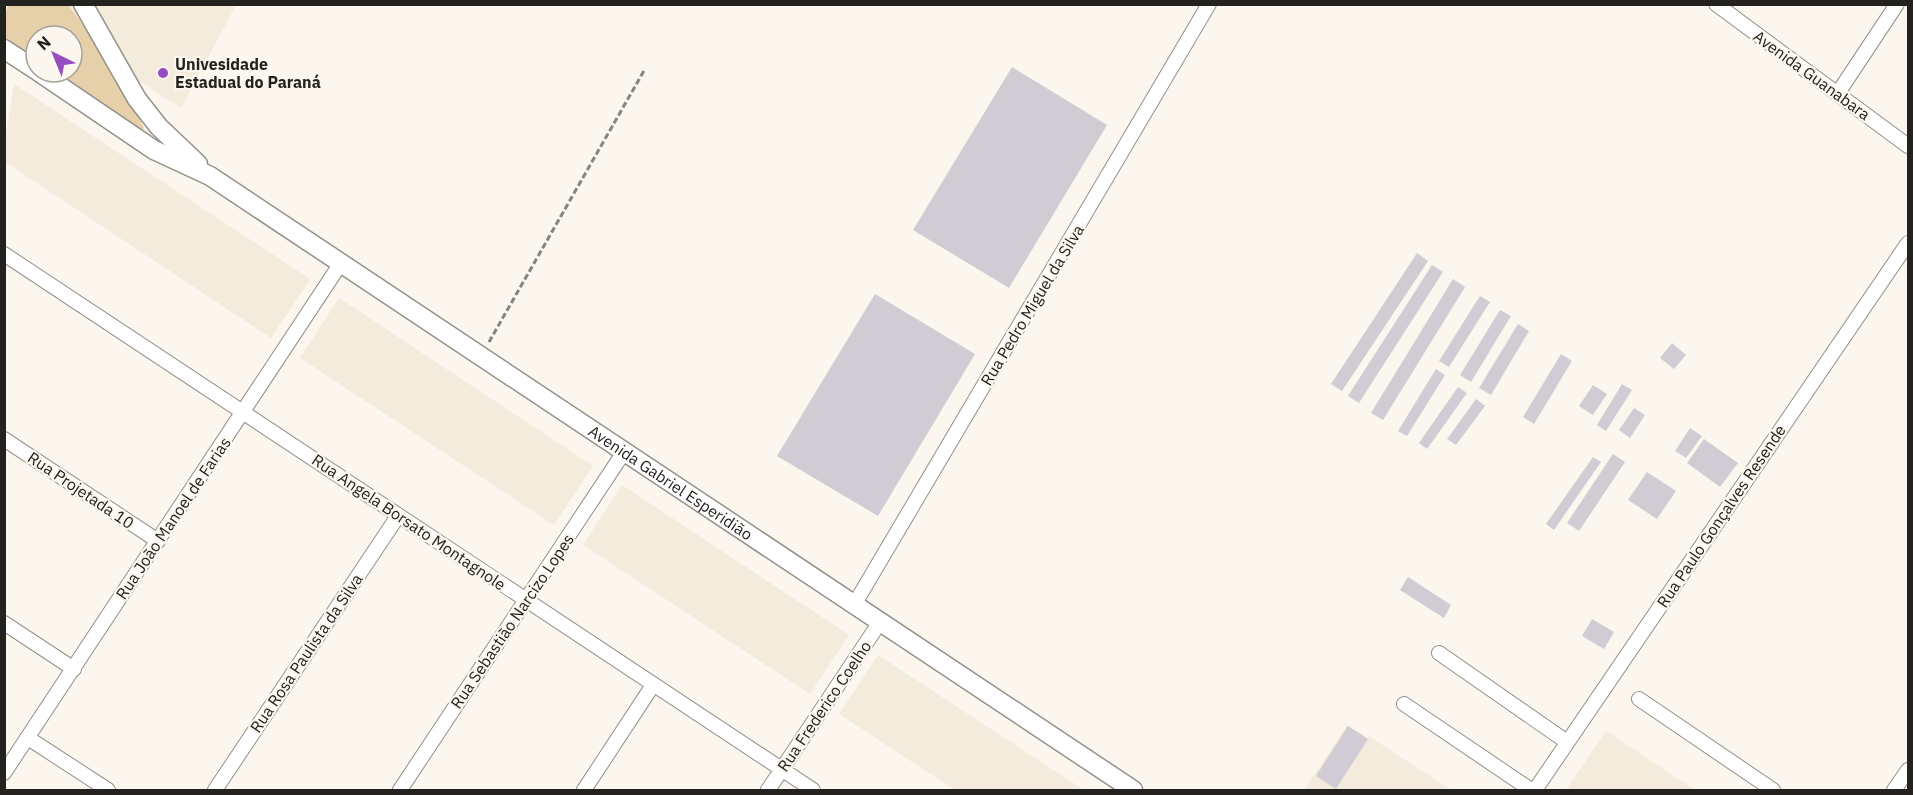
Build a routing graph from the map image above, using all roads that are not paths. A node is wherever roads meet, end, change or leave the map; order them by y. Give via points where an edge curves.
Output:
1 (83, 4) edge
2 (1209, 4) edge
3 (1897, 4) edge
4 (1720, 6) edge
5 (4, 49) edge
6 (24, 62) edge
7 (56, 84) edge
8 (1838, 93) junction
9 (1908, 146) edge
10 (210, 176) junction
11 (1908, 243) edge
12 (4, 254) edge
13 (341, 263) junction
14 (243, 412) junction
15 (4, 439) edge
16 (624, 452) junction
17 (398, 516) junction
18 (158, 541) junction
19 (526, 600) junction
20 (854, 605) junction
21 (880, 622) junction
22 (4, 623) edge
23 (1439, 653) dead end
24 (74, 669) junction
25 (653, 685) junction
26 (1639, 699) dead end
27 (1404, 704) dead end
28 (28, 738) junction
29 (1567, 742) junction
30 (782, 770) junction
31 (1908, 770) edge
32 (4, 773) edge
33 (108, 790) edge
34 (215, 790) edge
35 (400, 790) edge
36 (584, 790) edge
37 (768, 790) edge
38 (813, 790) edge
39 (1133, 790) edge
40 (1533, 790) edge
41 (1773, 790) edge
42 (1894, 790) edge

1 - 10 main road, Avenida Gabriel Esperidião via 137,99 159,127
2 - 20 street, Rua Pedro Miguel da Silva
3 - 8 street
4 - 8 street, Avenida Guanabara
5 - 6 main road, Avenida Gabriel Esperidião
7 - 10 main road, Avenida Gabriel Esperidião via 154,150
8 - 9 street, Avenida Guanabara
10 - 13 main road, Avenida Gabriel Esperidião
11 - 29 street, Rua Paulo Gonçalves Resende
12 - 14 street, Rua Angela Borsato Montagnole
13 - 14 street, Rua João Manoel de Farias
13 - 16 main road, Avenida Gabriel Esperidião
14 - 17 street, Rua Angela Borsato Montagnole
14 - 18 street, Rua João Manoel de Farias
15 - 18 street, Rua Projetada 10
16 - 19 street, Rua Sebastião Narcizo Lopes
16 - 20 main road, Avenida Gabriel Esperidião
17 - 19 street, Rua Angela Borsato Montagnole
17 - 34 street, Rua Rosa Paulista da Silva
18 - 24 street, Rua João Manoel de Farias
19 - 25 street, Rua Angela Borsato Montagnole
19 - 35 street, Rua Sebastião Narcizo Lopes
20 - 21 main road, Avenida Gabriel Esperidião
21 - 30 street, Rua Frederico Coelho
21 - 39 main road, Avenida Gabriel Esperidião
22 - 24 street
23 - 29 street
24 - 28 street, Rua João Manoel de Farias
25 - 30 street, Rua Angela Borsato Montagnole
25 - 36 street
26 - 41 street
27 - 40 street
28 - 32 street, Rua João Manoel de Farias
28 - 33 street
29 - 40 street, Rua Paulo Gonçalves Resende
30 - 37 street, Rua Frederico Coelho
30 - 38 street, Rua Angela Borsato Montagnole
31 - 42 street

